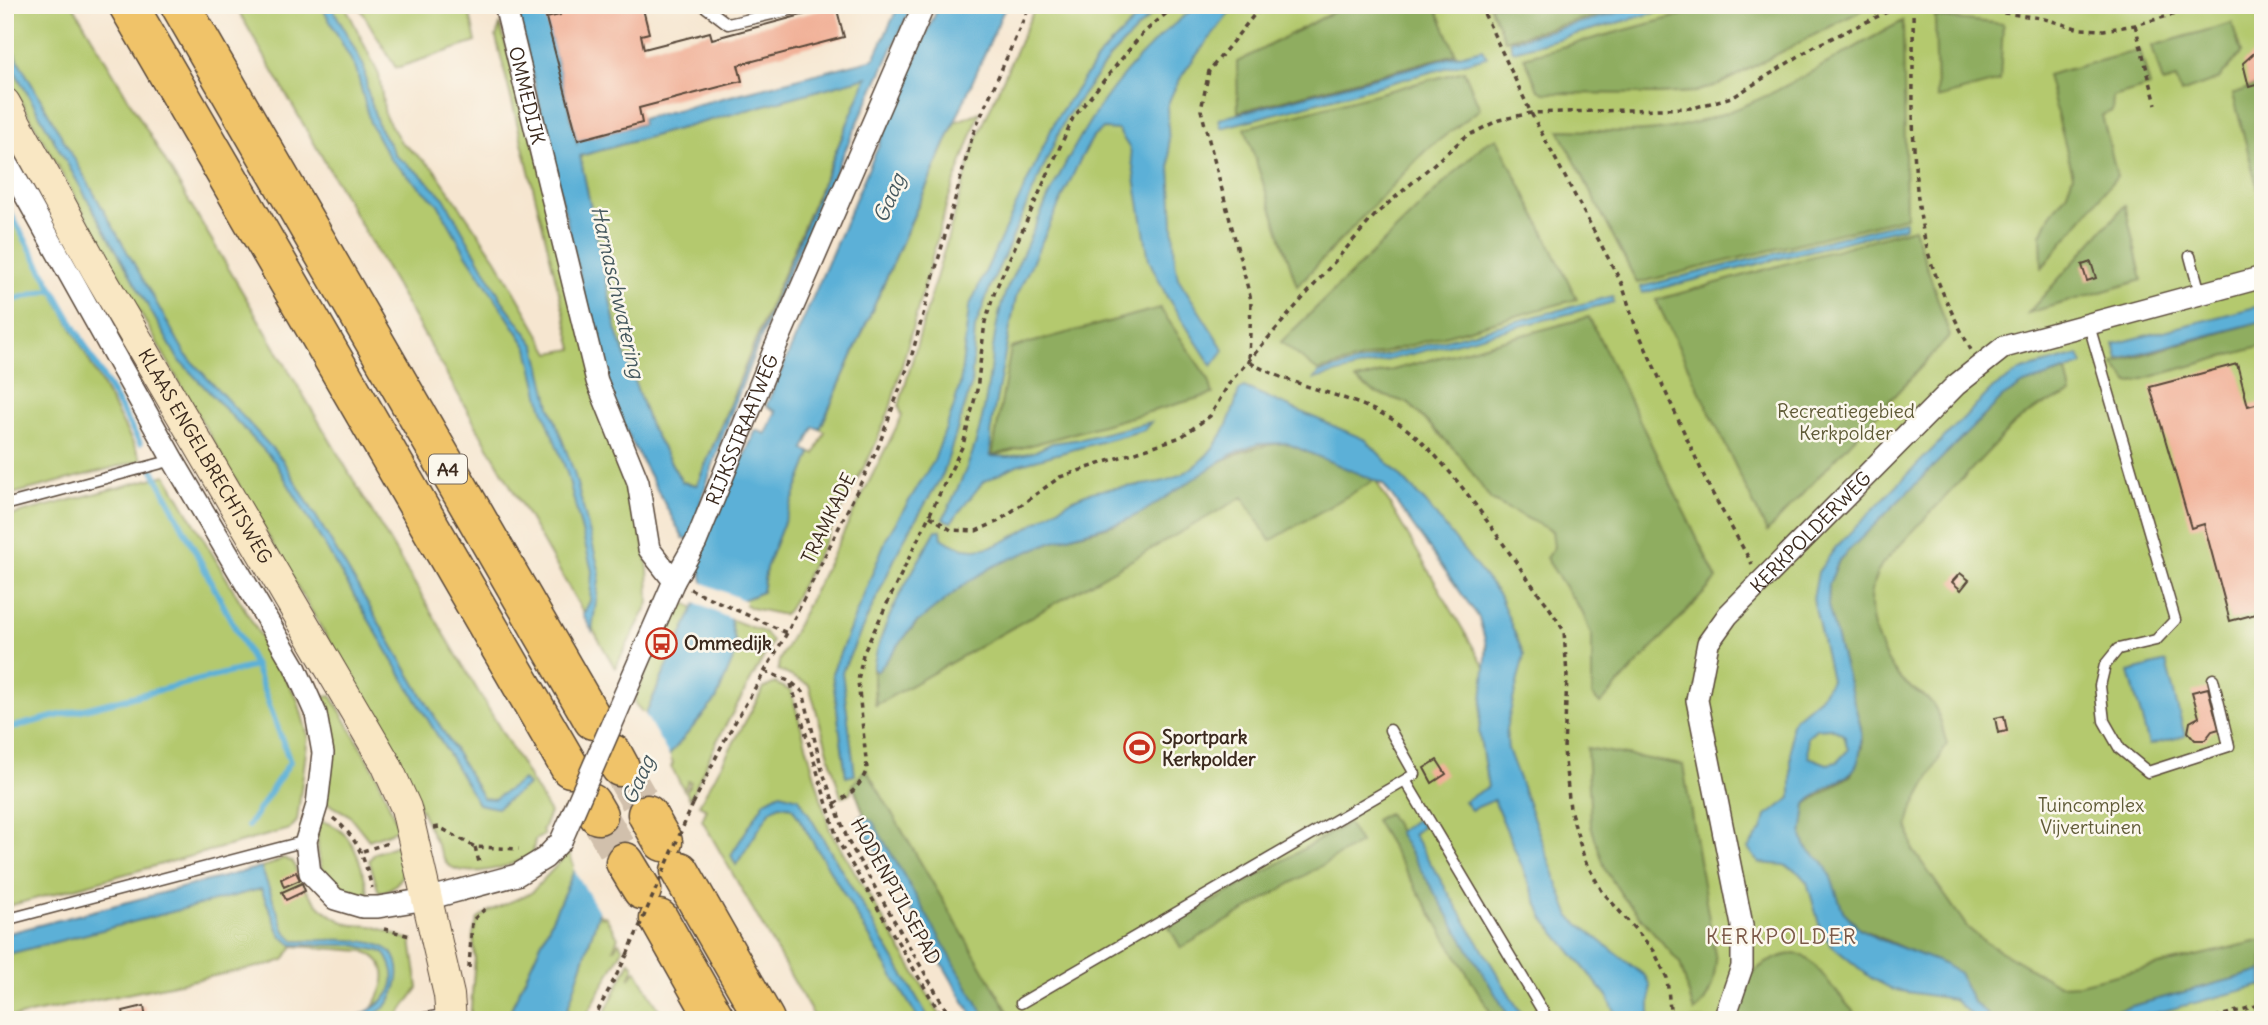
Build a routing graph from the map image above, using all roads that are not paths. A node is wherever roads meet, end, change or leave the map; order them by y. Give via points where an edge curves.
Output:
1 (128, 5) edge
2 (180, 5) edge
3 (505, 5) edge
4 (703, 5) edge
5 (812, 5) edge
6 (924, 5) edge
7 (5, 103) edge
8 (5, 159) edge
9 (2190, 256) dead end
10 (2263, 277) edge
11 (2200, 293) junction
12 (2088, 321) junction
13 (173, 460) junction
14 (5, 505) edge
15 (683, 586) junction
16 (2213, 679) dead end
17 (593, 720) dead end
18 (1390, 730) dead end
19 (570, 768) dead end
20 (1405, 780) junction
21 (306, 841) junction
22 (663, 842) tunnel mouth
23 (642, 890) tunnel mouth
24 (435, 897) junction
25 (5, 920) edge
26 (1021, 1003) dead end
27 (450, 1010) edge
28 (414, 1020) edge
29 (716, 1020) edge
30 (765, 1020) edge
31 (1548, 1020) edge
32 (1724, 1020) edge

1 - 19 highway, A4
2 - 17 highway, A4
3 - 15 street, OMMEDIJK via 597,381 638,482 649,549
4 - 5 lane via 728,24
6 - 15 street, RIJKSSTRAATWEG via 780,335 695,542
7 - 24 main road, KLAAS ENGELBRECHTSWEG via 97,271 386,764 413,824
8 - 13 street, KLAAS ENGELBRECHTSWEG
9 - 11 lane
10 - 11 street, KERKPOLDERWEG
11 - 12 street, KERKPOLDERWEG
12 - 16 lane via 2175,620 2156,640 2118,649 2105,665 2100,686 2104,721 2120,749 2148,772 2229,746
12 - 32 street, KERKPOLDERWEG via 2004,347 1979,365 1728,615 1708,643 1697,701 1742,925 1742,967
13 - 14 lane
13 - 21 street, KLAAS ENGELBRECHTSWEG via 295,667 316,713 323,753 317,805
15 - 24 street, RIJKSSTRAATWEG, bridge via 627,689 557,846 517,875
18 - 20 lane via 1415,774
20 - 26 lane
20 - 31 lane
21 - 24 street, KLAAS ENGELBRECHTSWEG via 310,873 335,898 370,908
21 - 25 lane
22 - 30 highway
23 - 29 highway
24 - 27 main road
27 - 28 lane

